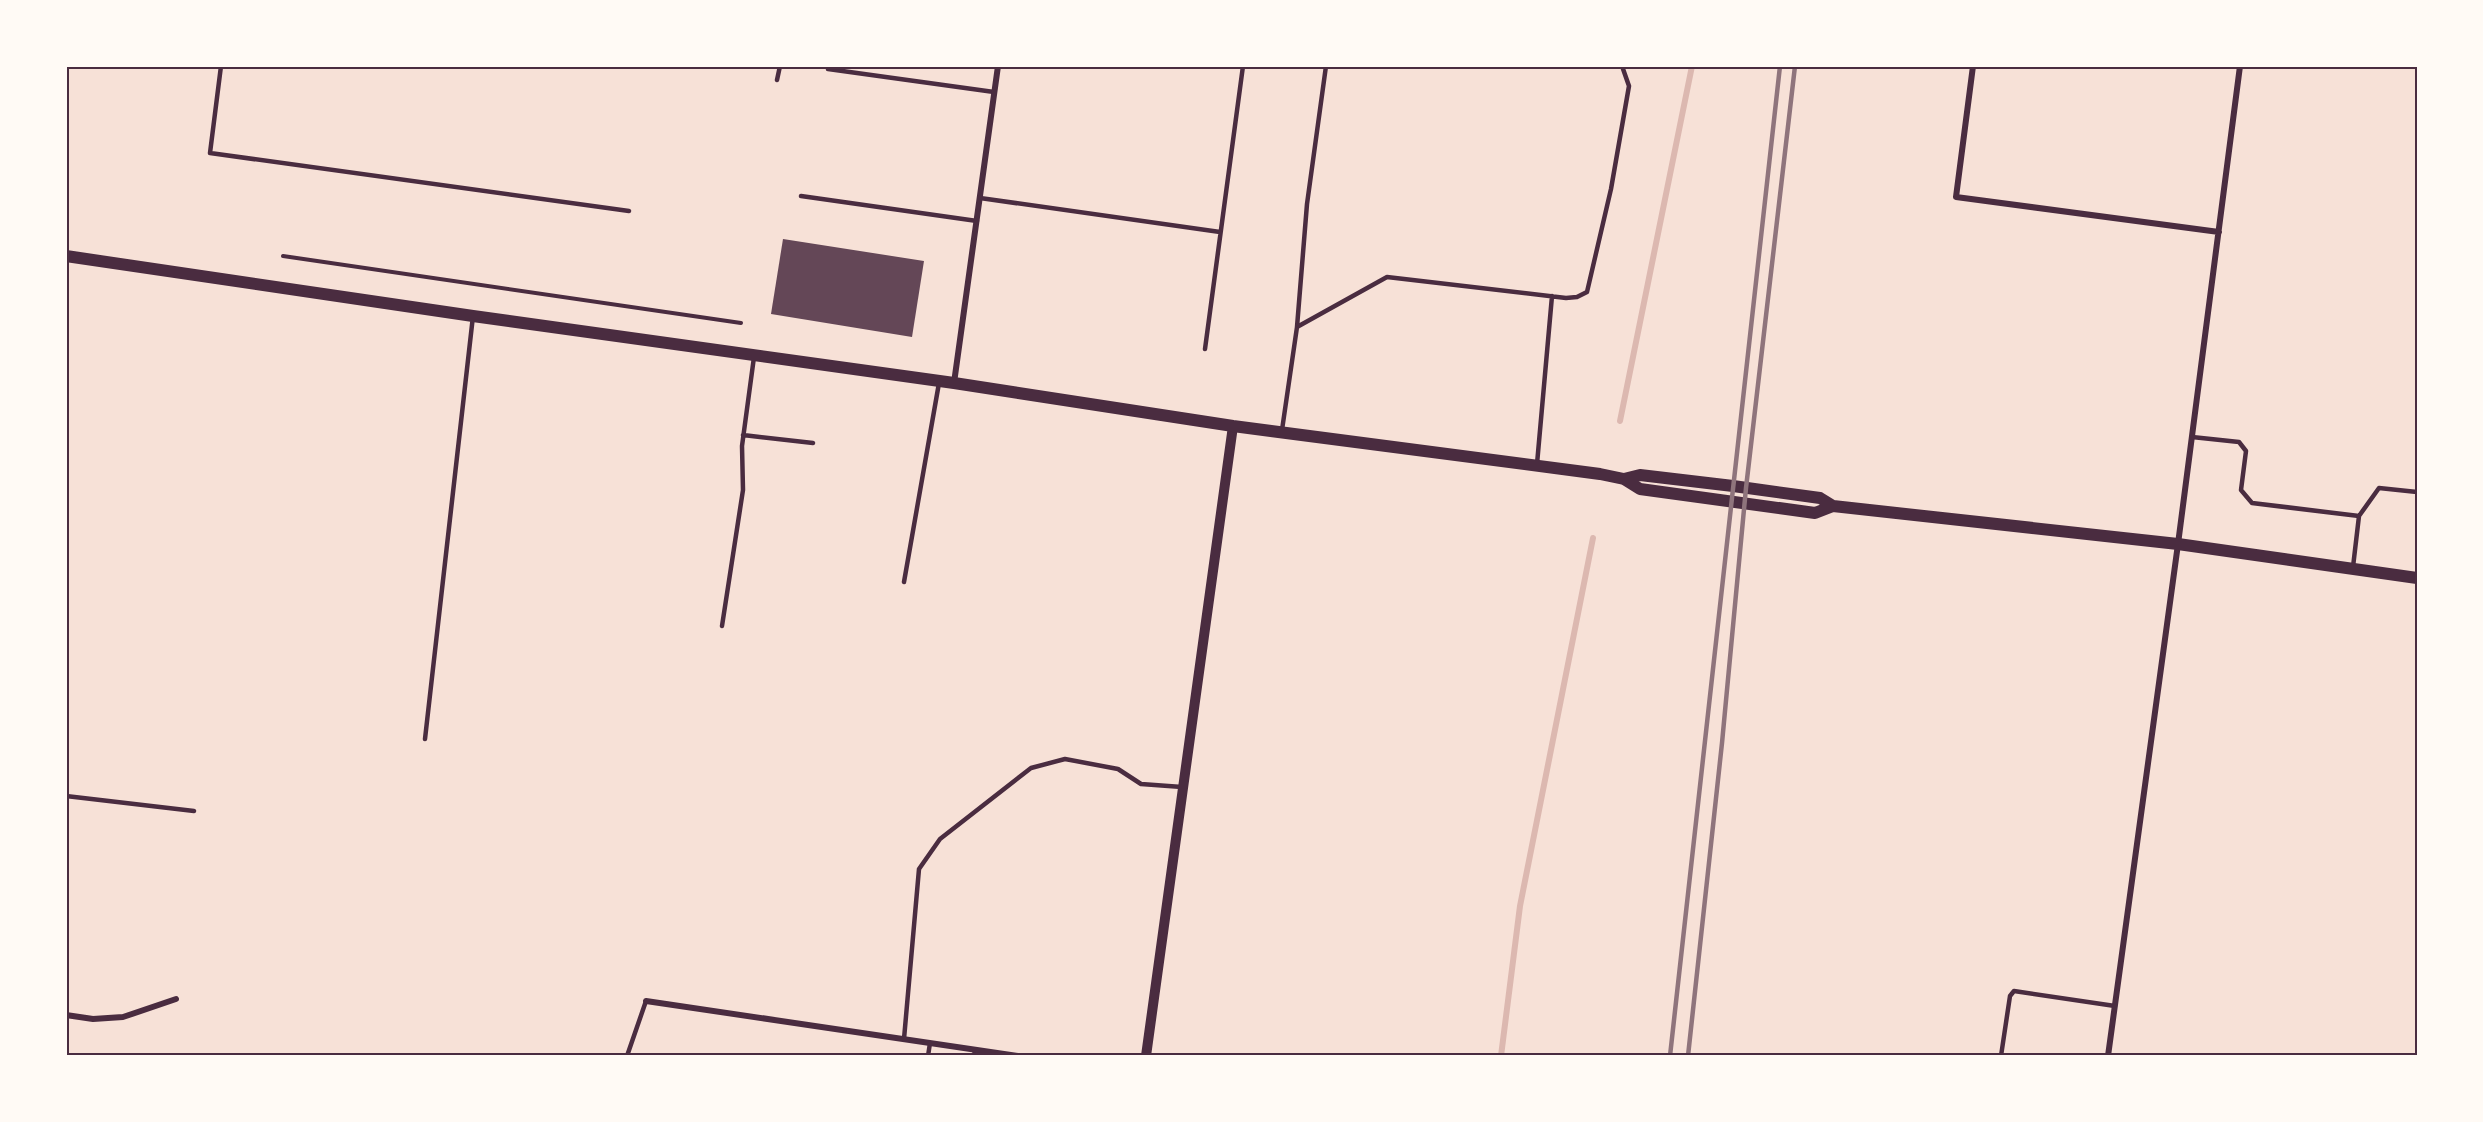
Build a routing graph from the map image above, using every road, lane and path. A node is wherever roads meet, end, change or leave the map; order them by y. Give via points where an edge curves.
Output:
1 (221, 66) edge
2 (780, 66) edge
3 (998, 66) edge
4 (1243, 66) edge
5 (1326, 66) edge
6 (1622, 66) edge
7 (1973, 66) edge
8 (2240, 66) edge
9 (828, 69) dead end
10 (777, 80) dead end
11 (994, 93) junction
12 (801, 196) dead end
13 (980, 198) junction
14 (629, 211) dead end
15 (976, 221) junction
16 (1220, 232) junction
17 (2219, 232) junction
18 (66, 256) edge
19 (283, 256) dead end
20 (1552, 296) junction
21 (473, 316) junction
22 (741, 323) dead end
23 (1297, 327) junction
24 (1205, 349) dead end
25 (754, 355) junction
26 (939, 381) junction
27 (954, 383) junction
28 (1233, 426) junction
29 (1282, 433) junction
30 (743, 435) junction
31 (2192, 437) junction
32 (813, 443) dead end
33 (1537, 466) junction
34 (2417, 492) edge
35 (2359, 516) junction
36 (2178, 544) junction
37 (2352, 568) junction
38 (2417, 578) edge
39 (904, 582) dead end
40 (722, 626) dead end
41 (425, 739) dead end
42 (1183, 787) junction
43 (66, 796) edge
44 (194, 811) dead end
45 (176, 999) dead end
46 (646, 1001) joint
47 (2115, 1006) junction
48 (66, 1015) edge
49 (904, 1039) junction
50 (930, 1043) junction
51 (975, 1053) edge
52 (627, 1056) edge
53 (928, 1056) edge
54 (1018, 1056) edge
55 (1146, 1056) edge
56 (2001, 1056) edge
57 (2108, 1056) edge

1 - 14 lane via 210,153
2 - 10 lane
3 - 11 street
4 - 16 lane
5 - 23 lane via 1307,204
6 - 20 lane via 1629,86 1587,292 1577,297
7 - 17 street via 1956,197
8 - 17 street
9 - 11 lane
11 - 13 street
12 - 15 lane
13 - 15 street
13 - 16 lane
15 - 27 street
16 - 24 lane
17 - 31 street
18 - 21 main road
19 - 22 path
20 - 23 lane via 1387,277
20 - 33 lane
21 - 25 main road
21 - 41 lane
23 - 29 lane
25 - 26 main road
25 - 30 lane
26 - 27 main road
26 - 39 lane
27 - 28 main road
28 - 29 main road
28 - 42 street
29 - 33 main road
30 - 32 lane
30 - 40 lane via 743,490
31 - 35 lane via 2240,442 2246,451 2241,490 2252,503
31 - 36 street
33 - 36 main road via 1624,479 1640,475 1733,486 1820,498 1833,506
34 - 35 lane via 2379,488
35 - 37 lane
36 - 37 main road
36 - 47 street
37 - 38 main road
42 - 49 lane via 1141,784 1118,769 1065,759 1031,768 940,839 919,869
42 - 55 street
43 - 44 lane
45 - 48 street via 123,1017 93,1019
46 - 49 street
46 - 52 lane
47 - 56 lane via 2014,991
47 - 57 street
49 - 50 street
50 - 51 street
50 - 53 lane
51 - 54 street

